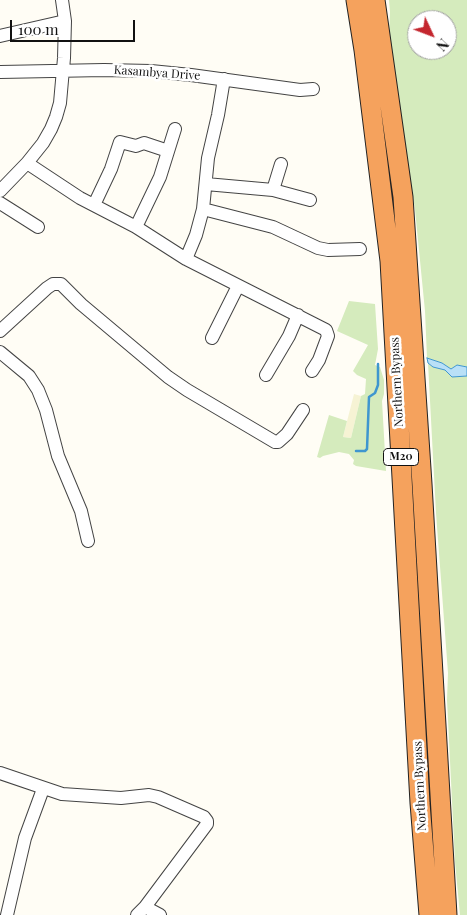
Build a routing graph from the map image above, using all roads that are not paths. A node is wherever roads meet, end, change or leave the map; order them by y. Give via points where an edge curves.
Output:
1 (62, 0) edge
2 (356, 0) edge
3 (375, 0) edge
4 (65, 21) junction
5 (0, 36) edge
6 (63, 71) junction
7 (0, 72) edge
8 (224, 79) junction
9 (313, 89) dead end
10 (175, 129) dead end
11 (168, 151) junction
12 (27, 163) junction
13 (281, 164) dead end
14 (206, 184) junction
15 (273, 190) junction
16 (0, 191) edge
17 (310, 200) dead end
18 (0, 203) edge
19 (94, 205) junction
20 (203, 208) junction
21 (38, 226) dead end
22 (136, 228) junction
23 (360, 249) dead end
24 (186, 259) junction
25 (238, 286) junction
26 (298, 315) junction
27 (0, 331) edge
28 (212, 338) dead end
29 (0, 352) edge
30 (312, 371) dead end
31 (266, 374) dead end
32 (303, 410) dead end
33 (88, 542) dead end
34 (0, 773) edge
35 (43, 788) junction
36 (141, 911) edge
37 (7, 915) edge
38 (160, 915) edge
39 (429, 915) edge
40 (447, 915) edge

1 - 4 street
2 - 39 highway, Northern Bypass / M20 via 390,261
3 - 40 highway, Northern Bypass / M20 via 403,197
4 - 5 street
4 - 6 street
6 - 7 street, Kasambya Drive
6 - 8 street, Kasambya Drive via 151,71
6 - 12 street via 60,103 51,129
8 - 9 street, Kasambya Drive
8 - 14 street
10 - 11 street
11 - 19 street via 148,143 136,146 120,142
11 - 22 street via 160,177
12 - 16 street
12 - 19 street
13 - 15 street
14 - 15 street
14 - 20 street
15 - 17 street
18 - 21 street
19 - 22 street
20 - 23 street via 266,224 318,248
20 - 24 street
22 - 24 street
24 - 25 street
25 - 26 street
25 - 28 street
26 - 30 street via 328,332
26 - 31 street
27 - 32 street via 47,288 61,284 168,377 275,442 287,434
29 - 33 street via 29,376 38,390 58,456 81,511
34 - 35 street
35 - 36 street via 62,794 121,798 149,795 207,821
35 - 37 street via 25,838
36 - 38 street

